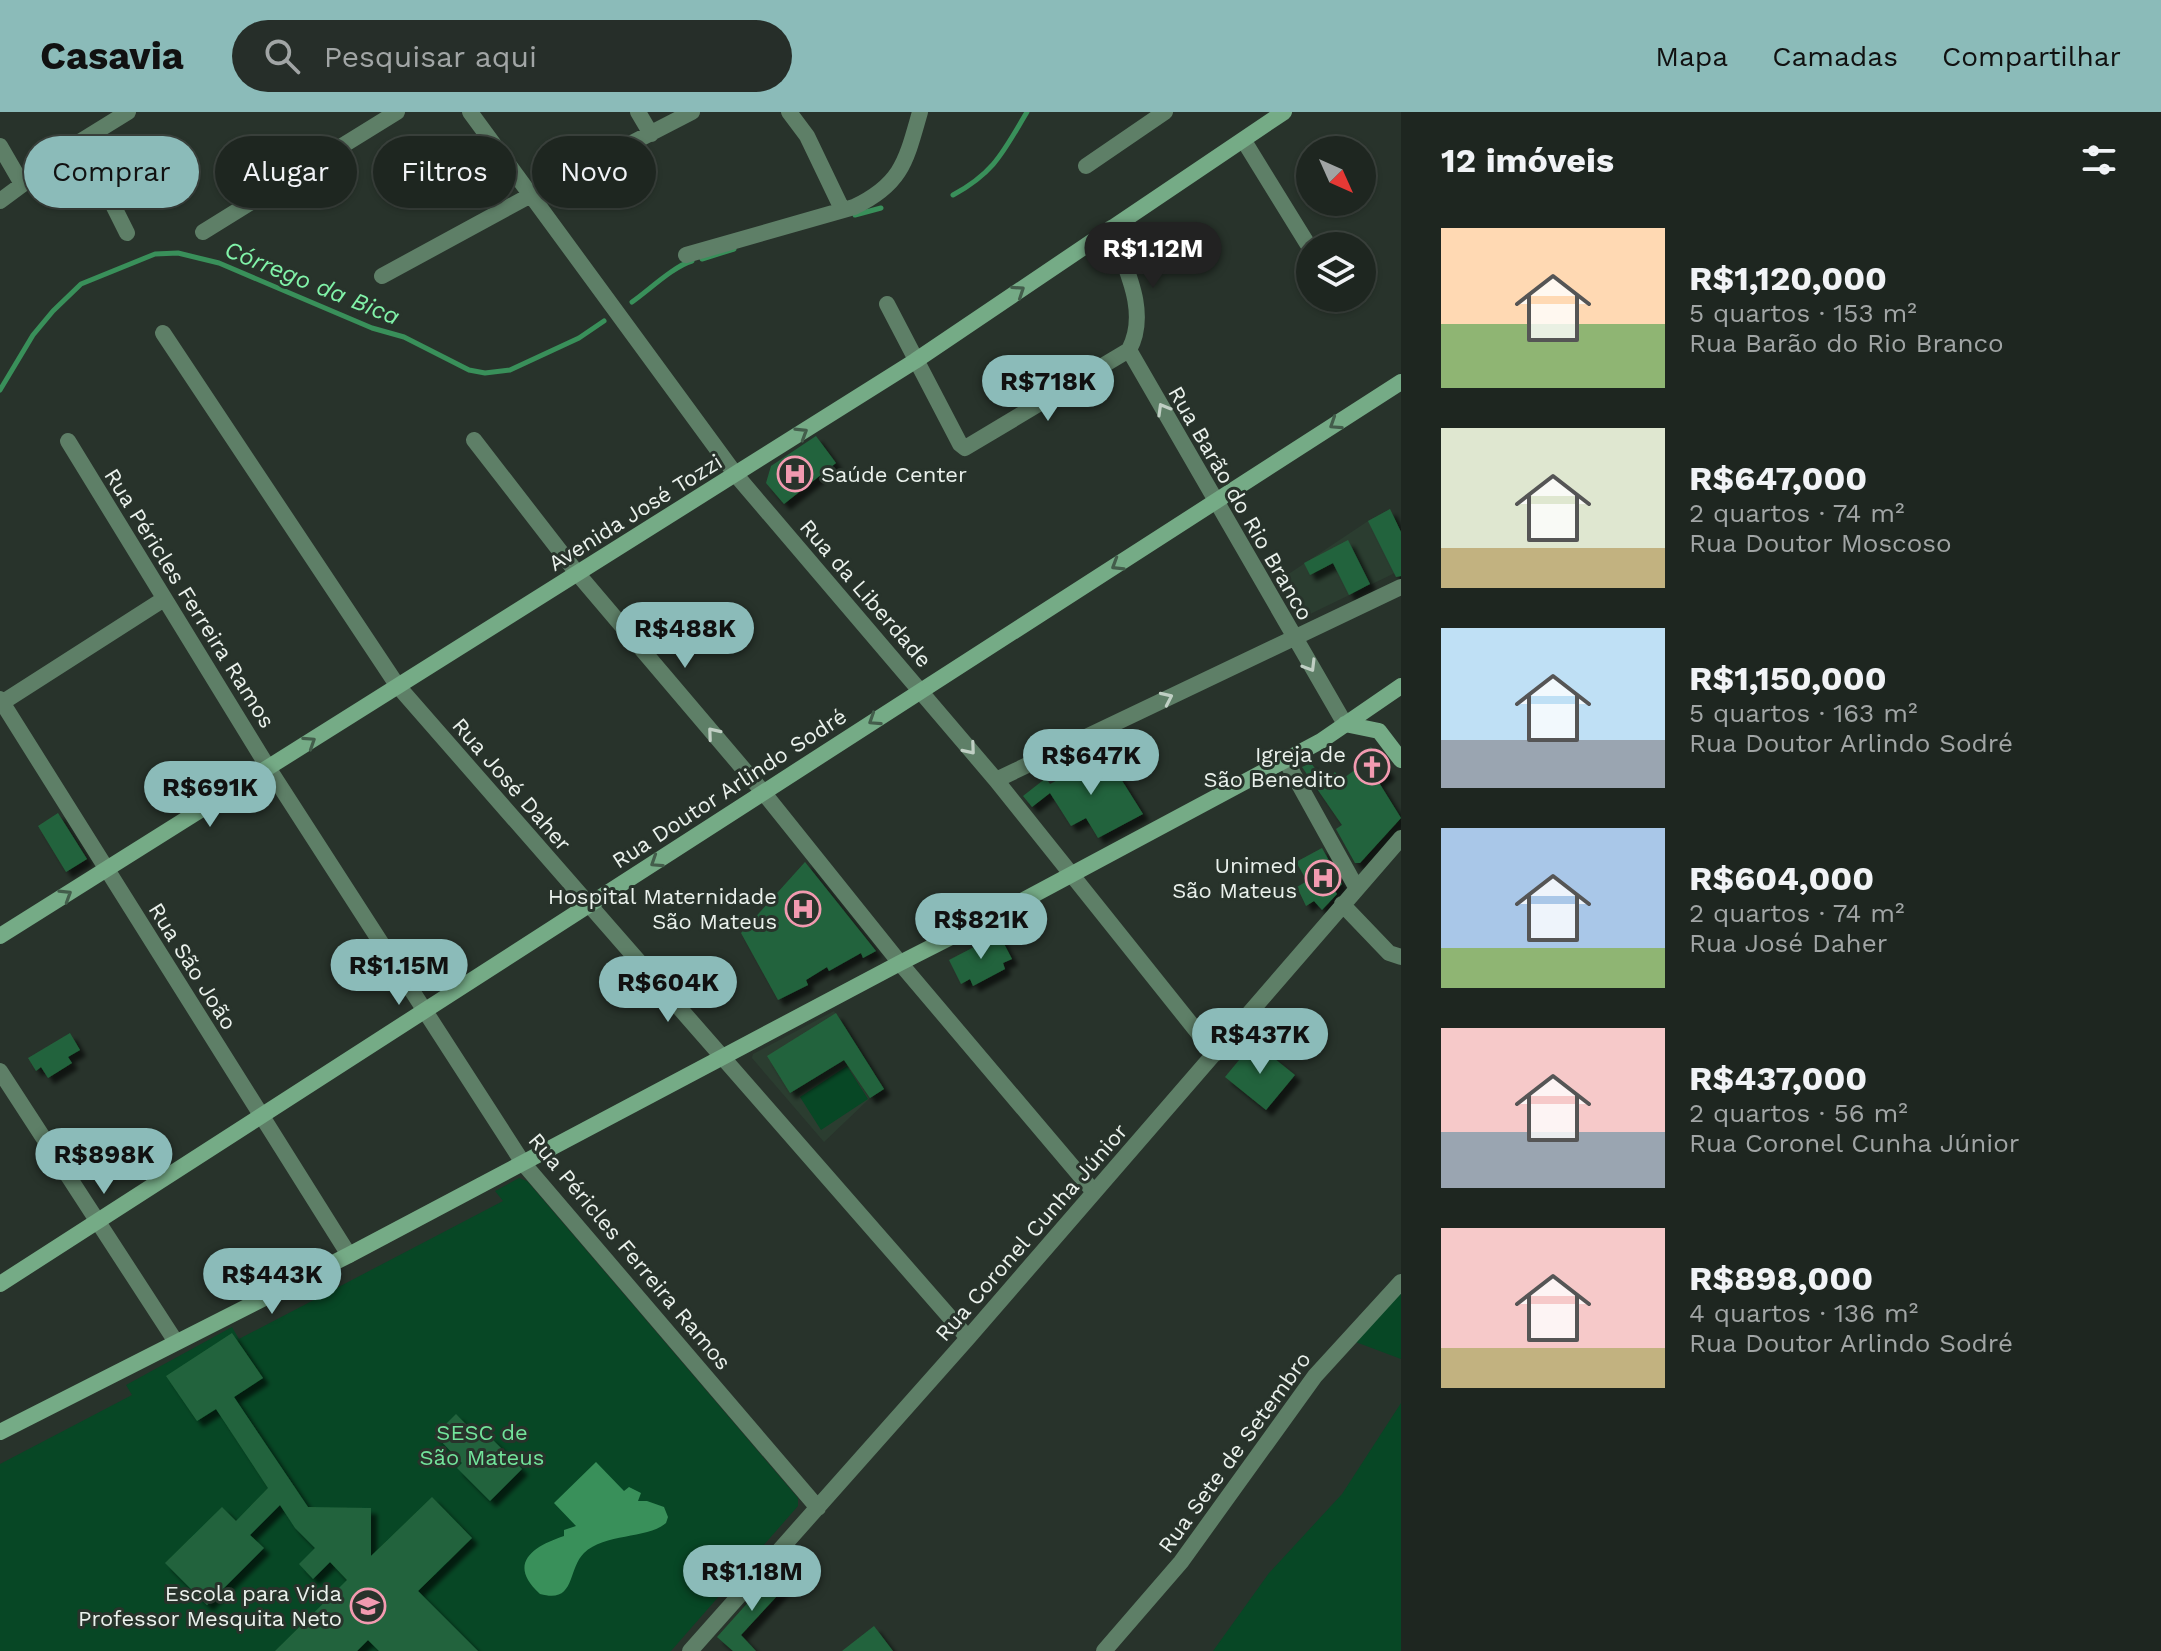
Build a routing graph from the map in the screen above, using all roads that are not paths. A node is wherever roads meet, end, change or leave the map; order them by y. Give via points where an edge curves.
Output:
1 (128, 112) edge
2 (397, 112) edge
3 (470, 112) edge
4 (638, 112) edge
5 (692, 112) edge
6 (789, 112) edge
7 (920, 112) edge
8 (1165, 112) edge
9 (1284, 112) edge
10 (103, 118) edge
11 (651, 134) junction
12 (86, 136) edge
13 (1244, 141) junction
14 (0, 146) edge
15 (1086, 166) dead end
16 (22, 184) joint
17 (531, 195) junction
18 (0, 201) edge
19 (114, 208) edge
20 (842, 209) junction
21 (1111, 228) junction
22 (203, 232) dead end
23 (1300, 232) edge
24 (127, 233) dead end
25 (686, 255) dead end
26 (382, 276) dead end
27 (887, 304) dead end
28 (163, 333) dead end
29 (1129, 350) junction
30 (915, 361) junction
31 (1401, 382) edge
32 (474, 440) dead end
33 (68, 441) dead end
34 (736, 475) junction
35 (1216, 501) junction
36 (577, 573) junction
37 (1401, 587) edge
38 (164, 599) junction
39 (1293, 638) junction
40 (397, 685) junction
41 (1401, 686) edge
42 (920, 689) junction
43 (1378, 699) junction
44 (1, 702) edge
45 (1345, 724) junction
46 (1379, 731) junction
47 (1285, 759) junction
48 (1401, 760) edge
49 (269, 769) junction
50 (996, 780) junction
51 (763, 792) junction
52 (1401, 838) edge
53 (106, 870) junction
54 (1071, 875) junction
55 (1356, 887) junction
56 (1342, 904) junction
57 (588, 906) junction
58 (0, 936) edge
59 (1401, 957) edge
60 (900, 963) junction
61 (425, 1011) junction
62 (1215, 1054) junction
63 (724, 1057) junction
64 (0, 1071) edge
65 (261, 1116) junction
66 (523, 1163) junction
67 (1094, 1192) junction
68 (97, 1221) junction
69 (349, 1255) junction
70 (1401, 1282) edge
71 (0, 1284) edge
72 (968, 1338) junction
73 (176, 1342) junction
74 (0, 1432) edge
75 (818, 1508) junction
76 (690, 1651) edge
77 (1104, 1651) edge

1 - 10 street
2 - 22 street
3 - 17 street, Rua da Liberdade
4 - 11 street
5 - 11 street
6 - 20 street via 807,136
7 - 20 street via 907,157 890,184
8 - 15 street
9 - 13 street, Avenida José Tozzi
10 - 12 street
11 - 17 street
13 - 21 street, Avenida José Tozzi
13 - 23 street
14 - 16 street
16 - 18 street
17 - 26 street
17 - 34 street, Rua da Liberdade
19 - 24 street
20 - 25 street
21 - 29 street via 1138,313
30 -> 21 street, Avenida José Tozzi
27 - 30 street
28 - 40 street, Rua José Daher
29 - 30 street via 970,447 962,447
35 -> 29 street, Rua Barão do Rio Branco
34 -> 30 street, Avenida José Tozzi
31 -> 35 street, Rua Doutor Arlindo Sodré
32 - 36 street
33 - 38 street, Rua Péricles Ferreira Ramos
34 - 36 street, Avenida José Tozzi
34 - 42 street, Rua da Liberdade
35 - 39 street, Rua Barão do Rio Branco
35 -> 42 street, Rua Doutor Arlindo Sodré
36 - 40 street, Avenida José Tozzi
51 -> 36 street
37 - 39 street
38 - 44 street
38 - 49 street, Rua Péricles Ferreira Ramos
39 -> 45 street, Rua Barão do Rio Branco
50 -> 39 street
49 -> 40 street, Avenida José Tozzi
40 - 57 street, Rua José Daher
41 - 43 street
42 -> 50 street, Rua da Liberdade
42 -> 51 street, Rua Doutor Arlindo Sodré
43 - 45 street
43 - 46 street
44 - 53 street, Rua São João
45 - 46 street
45 - 47 street
46 - 48 street
47 - 54 street
47 - 55 street
49 - 53 street, Avenida José Tozzi
49 - 61 street, Rua Péricles Ferreira Ramos
50 - 54 street, Rua da Liberdade
51 -> 57 street, Rua Doutor Arlindo Sodré
51 - 60 street
52 - 55 street, Rua Coronel Cunha Júnior
58 -> 53 street, Avenida José Tozzi
53 - 65 street, Rua São João
54 - 60 street
54 - 62 street, Rua da Liberdade
55 - 56 street, Rua Coronel Cunha Júnior
56 - 59 street via 1389,953
56 - 62 street, Rua Coronel Cunha Júnior
57 - 61 street, Rua Doutor Arlindo Sodré
57 - 63 street, Rua José Daher
60 - 63 street
60 - 67 street
61 - 65 street, Rua Doutor Arlindo Sodré
61 - 66 street, Rua Péricles Ferreira Ramos
62 - 67 street, Rua Coronel Cunha Júnior
63 - 66 street
63 - 72 street, Rua José Daher
64 - 68 street
65 - 68 street, Rua Doutor Arlindo Sodré
65 - 69 street, Rua São João
66 - 69 street
66 - 75 street, Rua Péricles Ferreira Ramos
67 - 72 street, Rua Coronel Cunha Júnior
68 - 71 street, Rua Doutor Arlindo Sodré
68 - 73 street
69 - 73 street
70 - 77 street, Rua Sete de Setembro via 1315,1376 1181,1562
72 - 75 street, Rua Coronel Cunha Júnior
73 - 74 street
75 - 76 street, Rua Coronel Cunha Júnior

